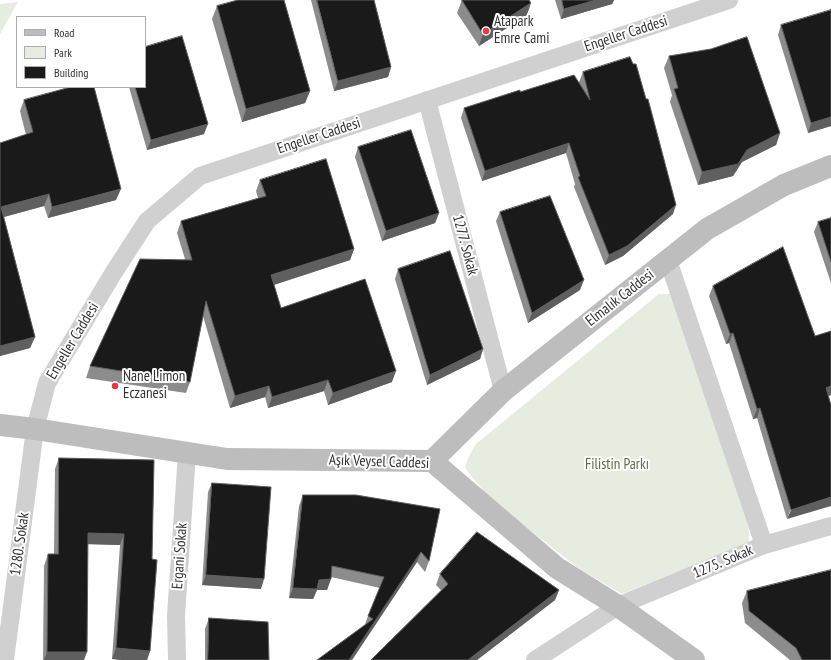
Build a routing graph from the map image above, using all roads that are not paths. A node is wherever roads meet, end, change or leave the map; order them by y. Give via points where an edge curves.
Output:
1 (729, 0) edge
2 (427, 100) junction
3 (831, 166) edge
4 (668, 260) junction
5 (503, 391) junction
6 (0, 425) edge
7 (35, 429) junction
8 (187, 453) junction
9 (432, 462) junction
10 (831, 526) edge
11 (764, 545) junction
12 (618, 606) junction
13 (5, 660) edge
14 (177, 660) edge
15 (535, 660) edge
16 (694, 660) edge

1 - 2 street, Engeller Caddesi
2 - 5 street, 1277. Sokak
2 - 7 street, Engeller Caddesi via 200,176 147,221 47,383
3 - 4 street, Elmalık Caddesi via 784,185 707,228
4 - 5 street, Elmalık Caddesi
4 - 11 street
5 - 9 street, Elmalık Caddesi
6 - 7 street, Aşık Veysel Caddesi
7 - 8 street, Aşık Veysel Caddesi
7 - 13 street, 1280. Sokak
8 - 9 street, Aşık Veysel Caddesi via 227,459
8 - 14 street, Ergani Sokak via 176,615
9 - 12 street, Aşık Veysel Caddesi via 557,568
10 - 11 street, 1275. Sokak
11 - 12 street, 1275. Sokak
12 - 15 street, 1275. Sokak
12 - 16 street, Aşık Veysel Caddesi

